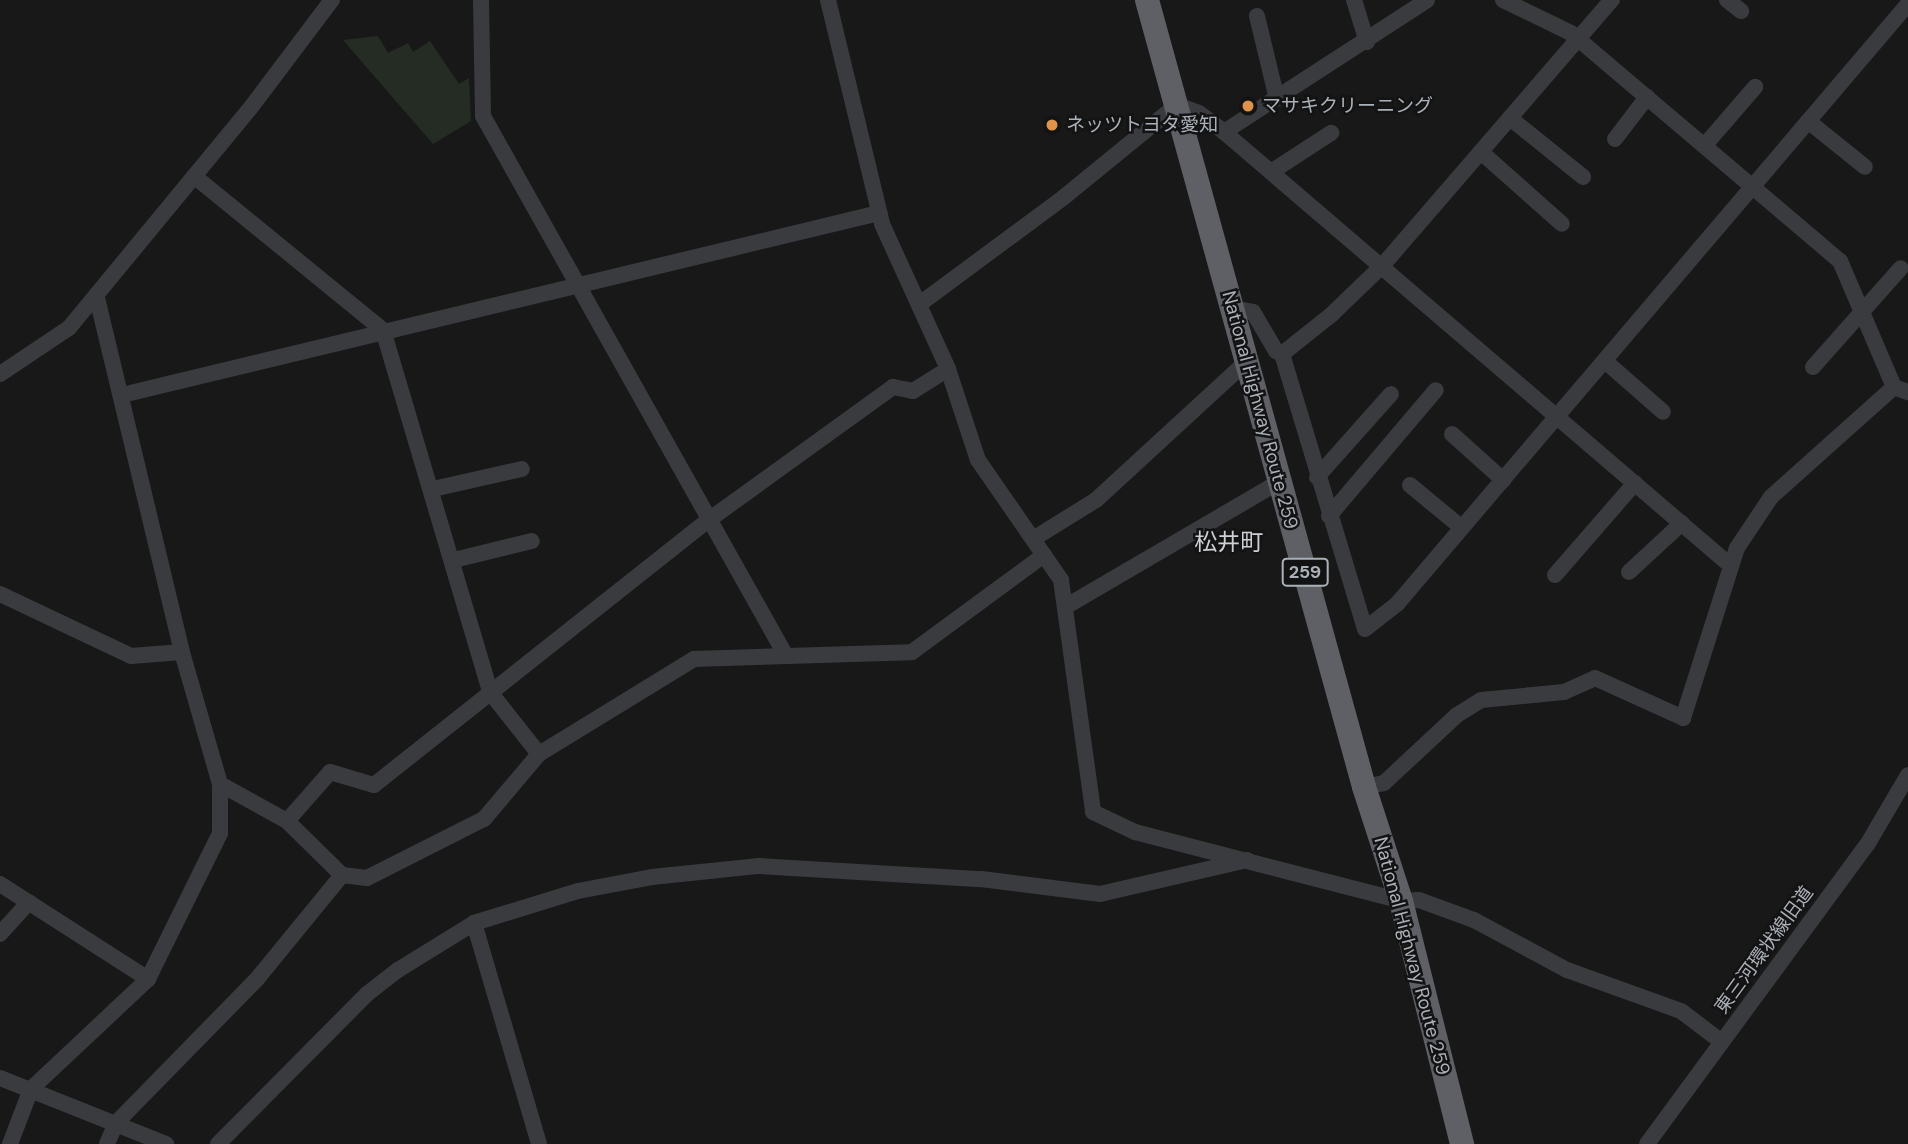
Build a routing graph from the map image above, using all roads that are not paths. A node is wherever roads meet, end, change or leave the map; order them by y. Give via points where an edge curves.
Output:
1 (332, 0) edge
2 (828, 0) edge
3 (1147, 0) edge
4 (1354, 0) edge
5 (1427, 0) edge
6 (1612, 0) edge
7 (1727, 0) edge
8 (483, 1) edge
9 (1513, 2) edge
10 (1908, 4) edge
11 (1405, 7) edge
12 (1741, 11) dead end
13 (1257, 16) dead end
14 (1579, 40) junction
15 (1367, 42) junction
16 (1755, 87) dead end
17 (1647, 96) junction
18 (1277, 99) junction
19 (1177, 105) junction
20 (1510, 118) junction
21 (1808, 121) junction
22 (1224, 132) junction
23 (1331, 133) dead end
24 (1615, 139) dead end
25 (1705, 145) junction
26 (1481, 152) junction
27 (1864, 166) dead end
28 (1272, 172) junction
29 (194, 176) junction
30 (1584, 177) dead end
31 (1753, 185) junction
32 (879, 213) junction
33 (1562, 224) dead end
34 (1382, 266) junction
35 (1901, 268) dead end
36 (582, 285) junction
37 (96, 295) junction
38 (920, 303) junction
39 (1231, 308) junction
40 (1862, 312) junction
41 (383, 330) junction
42 (1282, 354) junction
43 (1605, 360) junction
44 (1246, 362) junction
45 (1813, 367) dead end
46 (948, 369) junction
47 (0, 374) edge
48 (1901, 389) edge
49 (1436, 390) dead end
50 (1391, 394) dead end
51 (122, 395) junction
52 (1664, 412) dead end
53 (1557, 417) junction
54 (1452, 434) dead end
55 (522, 469) dead end
56 (1317, 477) junction
57 (1503, 480) junction
58 (1279, 482) junction
59 (1634, 483) junction
60 (1410, 485) dead end
61 (433, 489) junction
62 (1329, 516) junction
63 (710, 519) junction
64 (1682, 523) junction
65 (1462, 528) junction
66 (1033, 539) junction
67 (532, 541) dead end
68 (1044, 555) junction
69 (454, 560) junction
70 (1731, 566) junction
71 (1629, 572) dead end
72 (1555, 575) dead end
73 (0, 594) edge
74 (1065, 607) junction
75 (182, 652) junction
76 (786, 656) junction
77 (490, 692) junction
78 (539, 754) junction
79 (1908, 775) edge
80 (220, 784) junction
81 (1364, 787) junction
82 (287, 821) junction
83 (1250, 859) junction
84 (342, 875) junction
85 (0, 884) edge
86 (1401, 901) junction
87 (29, 902) junction
88 (474, 923) junction
89 (0, 934) edge
90 (148, 979) junction
91 (1722, 1042) junction
92 (0, 1078) edge
93 (31, 1089) junction
94 (117, 1123) junction
95 (10, 1144) edge
96 (107, 1144) edge
97 (166, 1144) edge
98 (218, 1144) edge
99 (539, 1144) edge
100 (1462, 1144) edge
101 (1647, 1144) edge

1 - 29 street
2 - 32 street
3 - 19 highway, National Highway Route 259 / 259
4 - 15 street
5 - 11 street
6 - 14 street
7 - 12 street
8 - 36 street via 483,116
9 - 14 street
10 - 21 street
11 - 15 street
13 - 18 street
14 - 17 street
14 - 20 street
15 - 18 street
16 - 25 street
17 - 24 street
17 - 25 street
18 - 22 street
19 - 22 street via 1199,113
19 - 38 street via 1064,197
19 - 39 highway, National Highway Route 259 / 259
20 - 26 street
20 - 30 street
21 - 27 street
21 - 31 street
22 - 28 street
23 - 28 street
25 - 31 street
26 - 33 street
26 - 34 street
28 - 34 street
29 - 37 street
29 - 41 street
31 - 40 street via 1840,261
31 - 43 street
32 - 36 street
32 - 38 street
34 - 42 street
34 - 53 street
35 - 40 street
36 - 41 street
36 - 63 street
37 - 47 street via 69,328
37 - 51 street
38 - 46 street
39 - 42 street via 1253,312
39 - 44 highway, National Highway Route 259 / 259
40 - 45 street
40 - 48 street
41 - 51 street
41 - 61 street
42 - 56 street via 1317,459
43 - 52 street
43 - 53 street
44 - 58 highway, National Highway Route 259 / 259
44 - 66 street via 1096,500
46 - 63 street via 913,391 893,387
46 - 66 street via 978,460
48 - 70 street via 1770,497 1737,548
49 - 62 street
50 - 56 street
51 - 75 street
53 - 57 street
53 - 59 street
54 - 57 street
55 - 61 street
56 - 62 street
57 - 65 street
58 - 74 street
58 - 81 highway, National Highway Route 259 / 259
59 - 64 street
59 - 72 street
60 - 65 street
61 - 69 street
62 - 65 street via 1365,629 1397,604
63 - 76 street
63 - 77 street
64 - 70 street
64 - 71 street
66 - 68 street
67 - 69 street
68 - 74 street via 1061,580
68 - 76 street via 912,652
69 - 77 street
70 - 81 street via 1683,718 1594,678 1564,692 1481,700 1457,715 1384,783
73 - 75 street via 131,656
74 - 83 street via 1093,812 1135,832
75 - 80 street
76 - 78 street via 694,659
77 - 78 street
77 - 82 street via 374,785 330,772
78 - 84 street via 484,819 367,878
79 - 91 street, 東三河環状線旧道 via 1867,845
80 - 82 street
80 - 90 street via 220,833
81 - 86 highway, National Highway Route 259 / 259
82 - 84 street
83 - 86 street
83 - 88 street via 1100,894 981,879 759,866 652,877 578,891
84 - 94 street via 257,979
85 - 87 street
86 - 91 street via 1419,900 1474,920 1567,970 1681,1011
86 - 100 highway, National Highway Route 259 / 259
87 - 89 street
87 - 90 street
88 - 98 street via 426,950 367,994
88 - 99 street
90 - 93 street
91 - 101 street, 東三河環状線旧道
92 - 93 street
93 - 94 street
93 - 95 street
94 - 96 street
94 - 97 street

